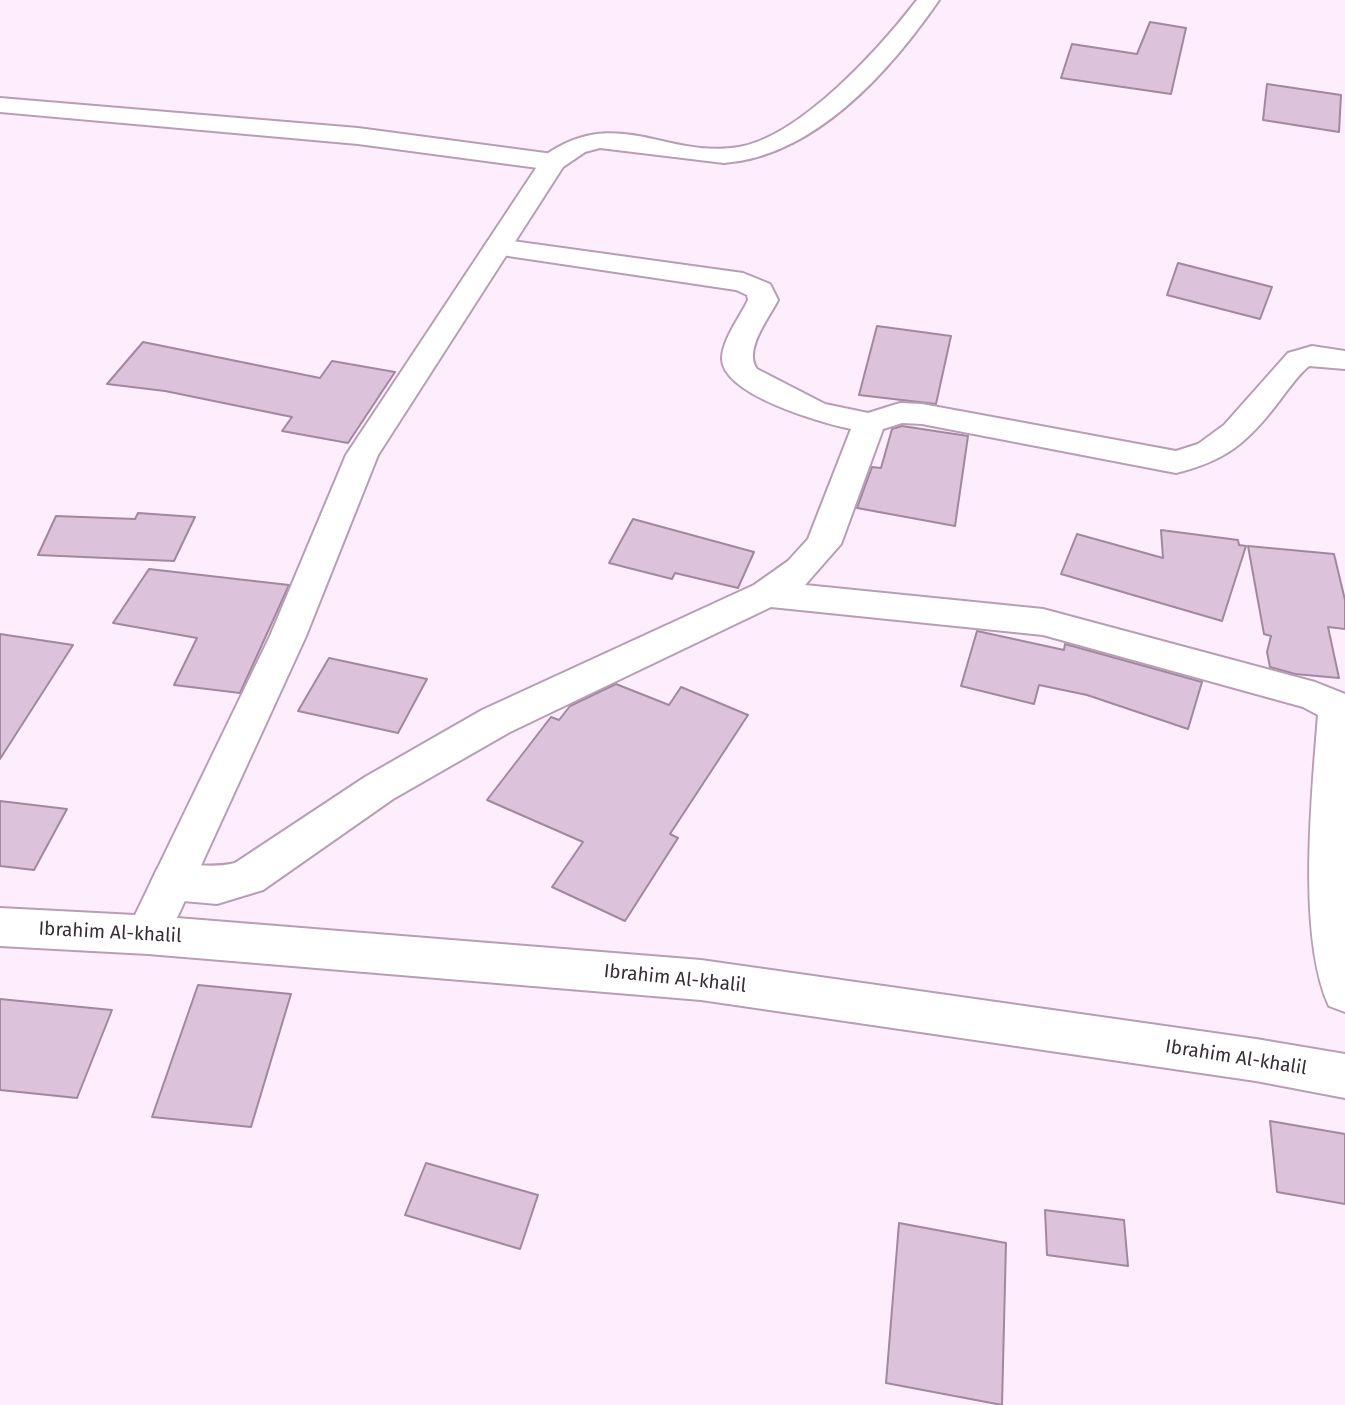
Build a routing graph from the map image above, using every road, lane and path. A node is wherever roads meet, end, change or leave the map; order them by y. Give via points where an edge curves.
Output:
1 (928, 0) edge
2 (0, 104) edge
3 (553, 162) junction
4 (498, 247) junction
5 (1345, 360) edge
6 (869, 423) junction
7 (767, 594) junction
8 (172, 882) junction
9 (0, 927) edge
10 (148, 935) junction
11 (1345, 992) edge
12 (1345, 1076) edge

1 - 3 street via 905,34 872,67 774,143 742,154 719,155 603,140 572,148
2 - 3 street via 358,136
3 - 4 street
4 - 6 street via 743,282 760,290 763,300 738,349 737,363 746,376 816,412
4 - 8 street via 362,455 288,636
5 - 6 street via 1305,356 1220,446 1198,459 1176,462 922,414 900,413
6 - 7 street via 824,544 801,570
7 - 8 street via 496,721 379,788 248,877 217,886
7 - 11 street via 1043,622 1315,696 1332,705 1338,715 1331,907
8 - 10 street
9 - 10 street, Ibrahim Al-khalil
10 - 12 street, Ibrahim Al-khalil via 701,980

